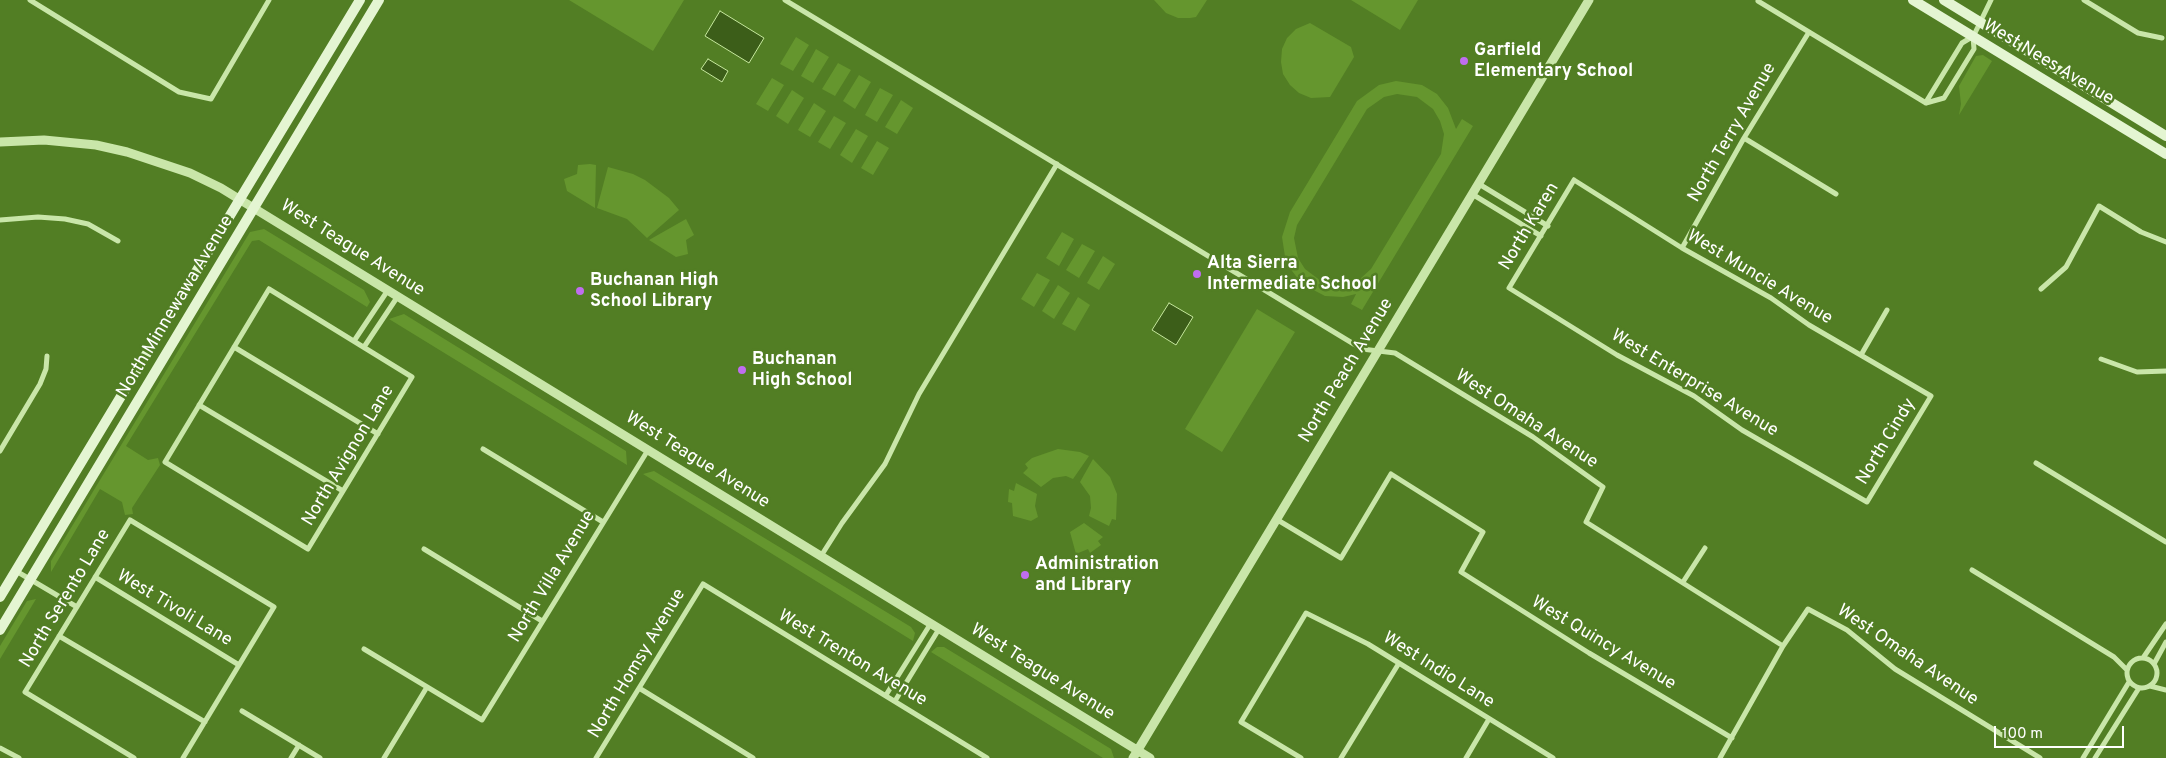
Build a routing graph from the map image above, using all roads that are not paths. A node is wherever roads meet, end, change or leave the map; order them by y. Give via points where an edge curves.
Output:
1 (30, 0) edge
2 (269, 0) edge
3 (360, 0) edge
4 (380, 0) edge
5 (785, 0) edge
6 (1589, 0) edge
7 (1912, 0) edge
8 (1944, 0) edge
9 (1991, 0) edge
10 (2086, 0) edge
11 (1758, 1) edge
12 (1980, 22) junction
13 (1809, 32) junction
14 (1973, 37) junction
15 (2162, 38) dead end
16 (1926, 103) junction
17 (2166, 136) edge
18 (1744, 138) junction
19 (0, 142) edge
20 (2166, 154) edge
21 (1057, 164) junction
22 (1574, 180) joint
23 (1478, 184) junction
24 (1472, 194) junction
25 (1836, 194) dead end
26 (240, 199) junction
27 (254, 208) junction
28 (0, 220) edge
29 (1548, 226) junction
30 (1541, 236) junction
31 (118, 241) dead end
32 (2166, 242) edge
33 (1682, 248) junction
34 (1509, 288) joint
35 (2041, 289) dead end
36 (388, 290) junction
37 (398, 296) junction
38 (1888, 310) dead end
39 (354, 341) junction
40 (234, 347) junction
41 (364, 347) junction
42 (1379, 350) junction
43 (1861, 355) junction
44 (47, 356) dead end
45 (2102, 359) dead end
46 (2166, 371) edge
47 (1930, 396) joint
48 (199, 405) junction
49 (378, 434) junction
50 (483, 449) dead end
51 (648, 450) junction
52 (0, 451) edge
53 (2036, 463) dead end
54 (343, 491) junction
55 (1867, 502) joint
56 (1276, 519) junction
57 (603, 522) junction
58 (2166, 542) edge
59 (1706, 548) dead end
60 (424, 549) dead end
61 (821, 556) junction
62 (16, 570) junction
63 (1972, 570) dead end
64 (95, 576) junction
65 (31, 579) junction
66 (1683, 582) junction
67 (703, 584) joint
68 (0, 596) edge
69 (77, 607) junction
70 (542, 621) junction
71 (930, 623) junction
72 (2166, 624) edge
73 (940, 629) junction
74 (0, 630) edge
75 (59, 636) junction
76 (2166, 642) edge
77 (1783, 646) junction
78 (364, 649) dead end
79 (2114, 657) junction
80 (2143, 658) junction
81 (2131, 662) junction
82 (1399, 663) junction
83 (239, 664) junction
84 (2154, 664) junction
85 (2126, 670) junction
86 (2157, 676) junction
87 (2129, 682) junction
88 (2150, 686) junction
89 (427, 687) junction
90 (639, 688) junction
91 (2139, 688) junction
92 (2166, 689) edge
93 (886, 696) junction
94 (895, 701) junction
95 (242, 711) dead end
96 (1489, 719) junction
97 (205, 722) junction
98 (1732, 738) junction
99 (299, 745) junction
100 (0, 746) edge
101 (1135, 754) edge
102 (19, 758) edge
103 (134, 758) edge
104 (183, 758) edge
105 (291, 758) edge
106 (320, 758) edge
107 (384, 758) edge
108 (596, 758) edge
109 (753, 758) edge
110 (987, 758) edge
111 (1150, 758) edge
112 (1301, 758) edge
113 (1341, 758) edge
114 (1466, 758) edge
115 (1553, 758) edge
116 (1720, 758) edge
117 (2040, 758) edge
118 (2083, 758) edge
119 (2095, 758) edge

1 - 2 street via 179,92 211,98
3 - 26 main road, North Minnewawa Avenue
4 - 27 main road, North Minnewawa Avenue
5 - 21 street
6 - 23 street, North Peach Avenue
7 - 14 main road, West Nees Avenue
8 - 12 main road, West Nees Avenue
9 - 12 street
10 - 15 street via 2138,33
11 - 13 street
12 - 14 street
12 - 17 main road, West Nees Avenue
13 - 16 street
13 - 18 street, North Terry Avenue
14 - 16 street via 1962,43
14 - 16 street via 1974,49 1944,98
14 - 20 main road, West Nees Avenue
18 - 25 street
18 - 33 street, North Terry Avenue
19 - 26 street, West Teague Avenue via 66,141 127,152 190,172
21 - 42 street via 1362,349
21 - 61 street via 918,394 885,464
22 - 29 street, North Karen
22 - 33 street, West Muncie Avenue
23 - 24 street, North Peach Avenue
23 - 29 street
24 - 30 street
24 - 42 street, North Peach Avenue
26 - 27 street, West Teague Avenue
26 - 62 main road, North Minnewawa Avenue
27 - 36 street, West Teague Avenue
27 - 65 main road, North Minnewawa Avenue
28 - 31 street via 65,219 88,224
29 - 30 street, North Karen
30 - 34 street, North Karen
32 - 35 street via 2141,232 2099,206 2066,266
33 - 43 street, West Muncie Avenue via 1771,298
34 - 55 street, West Enterprise Avenue
36 - 37 street, West Teague Avenue
36 - 39 street
37 - 41 street
37 - 51 street, West Teague Avenue
38 - 43 street
39 - 40 street via 269,289
39 - 41 street
40 - 48 street
40 - 49 street
41 - 49 street, North Avignon Lane via 412,377
42 - 56 street, North Peach Avenue
42 - 66 street, West Omaha Avenue via 1395,353 1533,437 1592,478 1603,487 1586,522
43 - 47 street, West Muncie Avenue
44 - 52 street via 40,384
45 - 46 street via 2137,372
47 - 55 street, North Cindy
48 - 54 street
48 - 54 street, North Avignon Lane via 165,462 308,549
49 - 54 street, North Avignon Lane
50 - 57 street
51 - 57 street, North Villa Avenue
51 - 61 street, West Teague Avenue
53 - 58 street
56 - 98 street, West Quincy Avenue via 1341,558 1391,474 1483,532 1460,572
56 - 101 street, North Peach Avenue
57 - 70 street, North Villa Avenue
59 - 66 street
60 - 70 street
61 - 71 street, West Teague Avenue
62 - 65 street
62 - 68 main road, North Minnewawa Avenue
63 - 79 street
64 - 69 street, North Serento Lane
64 - 83 street, West Tivoli Lane
64 - 83 street, North Serento Lane via 130,520 274,607
65 - 69 street
65 - 74 main road, North Minnewawa Avenue
66 - 77 street, West Omaha Avenue
67 - 90 street, North Homsy Avenue
67 - 93 street, West Trenton Avenue
69 - 75 street, North Serento Lane
70 - 89 street, North Villa Avenue via 482,720
71 - 73 street, West Teague Avenue
71 - 93 street
72 - 80 street
73 - 94 street
73 - 101 street, West Teague Avenue
75 - 97 street
75 - 103 street, North Serento Lane via 25,692
76 - 84 street
77 - 98 street
77 - 117 street, West Omaha Avenue via 1808,610 1847,630 1895,669
78 - 89 street
79 - 81 street
79 - 85 street
80 - 81 street
80 - 84 street
81 - 85 street
82 - 96 street, West Indio Lane
82 - 112 street, West Indio Lane via 1306,613 1240,722
82 - 113 street
83 - 97 street
84 - 86 street
85 - 87 street
86 - 88 street
86 - 92 street
87 - 91 street
87 - 118 street
88 - 91 street
88 - 92 street
89 - 107 street
90 - 108 street, North Homsy Avenue
90 - 109 street
91 - 119 street
93 - 94 street, West Trenton Avenue
94 - 110 street, West Trenton Avenue
95 - 99 street
96 - 114 street
96 - 115 street, West Indio Lane
97 - 104 street
98 - 116 street
99 - 105 street
99 - 106 street
100 - 102 street
101 - 111 street, West Teague Avenue

